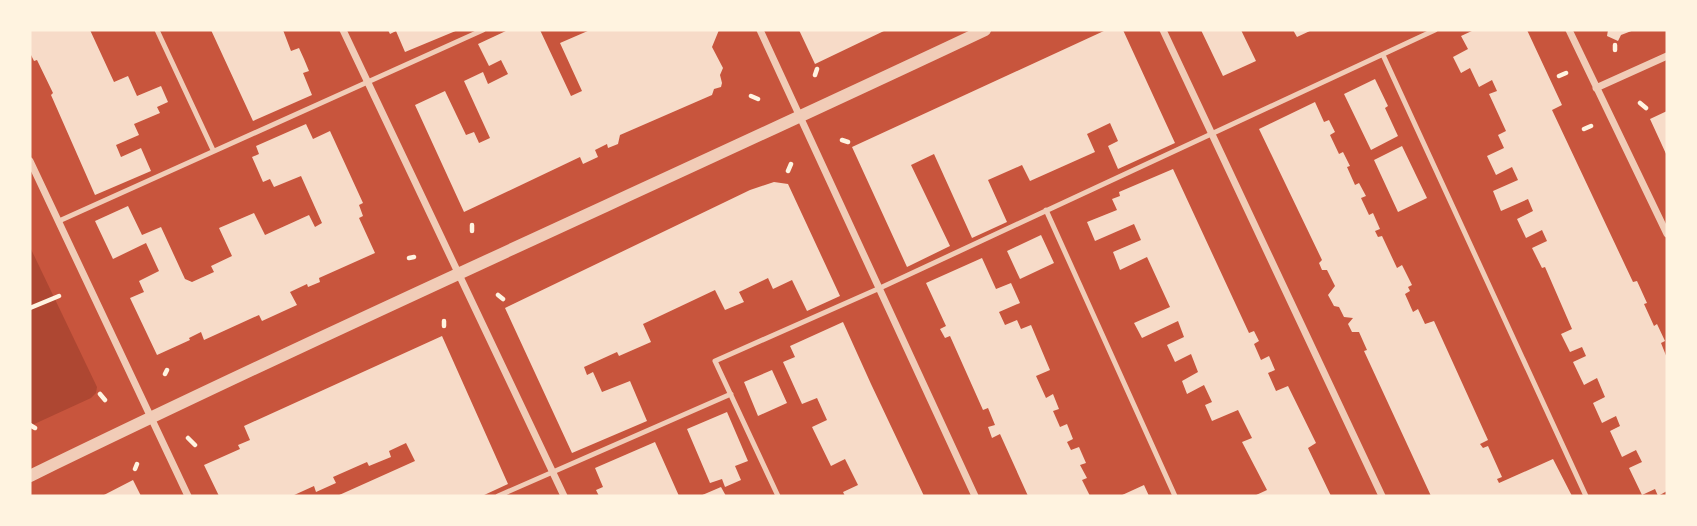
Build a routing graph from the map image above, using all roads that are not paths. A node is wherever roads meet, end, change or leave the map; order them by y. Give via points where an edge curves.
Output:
1 (157, 30) edge
2 (343, 30) edge
3 (483, 30) edge
4 (760, 30) edge
5 (985, 30) edge
6 (1163, 30) edge
7 (1435, 30) edge
8 (1569, 30) edge
9 (1383, 55) junction
10 (1667, 56) edge
11 (367, 82) junction
12 (1597, 88) junction
13 (800, 117) junction
14 (1213, 135) junction
15 (213, 150) junction
16 (30, 161) edge
17 (1046, 211) junction
18 (59, 221) junction
19 (1667, 234) edge
20 (459, 275) junction
21 (880, 288) junction
22 (731, 394) junction
23 (152, 416) junction
24 (552, 471) junction
25 (30, 476) edge
26 (188, 496) edge
27 (498, 496) edge
28 (564, 496) edge
29 (778, 496) edge
30 (975, 496) edge
31 (1175, 496) edge
32 (1382, 496) edge
33 (1586, 496) edge

1 - 15 lane
2 - 11 street
3 - 11 lane
4 - 13 street
5 - 13 street
6 - 14 street
7 - 9 lane
8 - 12 street
9 - 14 lane
9 - 33 lane
10 - 12 street
11 - 15 lane
11 - 20 street
12 - 19 street
13 - 20 street
13 - 21 street
14 - 17 lane
14 - 32 street
15 - 18 lane
16 - 18 street
17 - 21 lane
17 - 31 lane
18 - 23 street
20 - 23 street
20 - 24 street
21 - 22 lane via 715,361
21 - 30 street
22 - 24 lane
22 - 29 lane
23 - 25 street
23 - 26 street
24 - 27 lane
24 - 28 street

